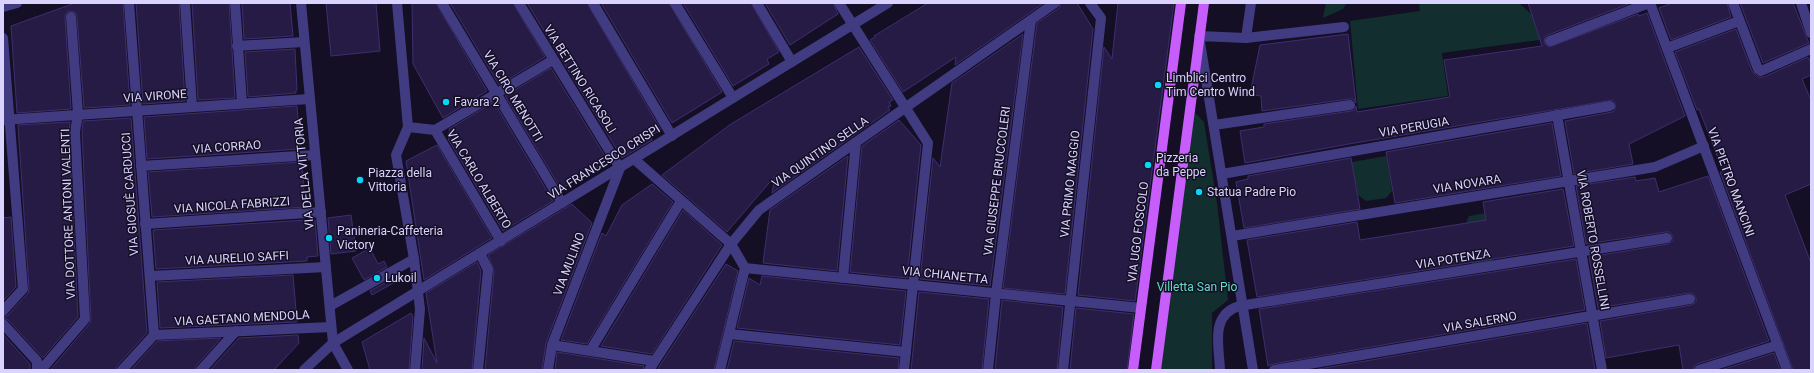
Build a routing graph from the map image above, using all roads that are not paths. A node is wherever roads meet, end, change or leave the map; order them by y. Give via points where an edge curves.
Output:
1 (17, 3) edge
2 (129, 3) edge
3 (185, 3) edge
4 (235, 3) edge
5 (301, 3) edge
6 (397, 3) edge
7 (442, 3) edge
8 (519, 3) edge
9 (593, 3) edge
10 (675, 3) edge
11 (757, 3) edge
12 (839, 3) edge
13 (888, 3) edge
14 (1055, 3) edge
15 (1090, 3) edge
16 (1181, 3) edge
17 (1204, 3) edge
18 (1251, 3) edge
19 (1649, 3) edge
20 (1733, 3) edge
21 (1801, 3) edge
22 (3, 7) edge
23 (71, 17) dead end
24 (1031, 20) junction
25 (1739, 21) junction
26 (852, 25) junction
27 (1344, 28) dead end
28 (1811, 33) edge
29 (1200, 36) junction
30 (3, 38) edge
31 (1246, 38) junction
32 (1550, 41) dead end
33 (304, 42) junction
34 (237, 46) junction
35 (1667, 48) junction
36 (1811, 49) edge
37 (554, 60) junction
38 (792, 62) junction
39 (497, 94) junction
40 (733, 98) junction
41 (310, 99) junction
42 (242, 103) junction
43 (1350, 105) dead end
44 (192, 106) junction
45 (1610, 106) dead end
46 (905, 109) junction
47 (137, 110) junction
48 (78, 114) junction
49 (1557, 115) junction
50 (6, 120) edge
51 (1214, 125) junction
52 (408, 127) junction
53 (435, 130) junction
54 (672, 136) junction
55 (856, 142) junction
56 (1704, 146) junction
57 (315, 155) junction
58 (634, 159) junction
59 (141, 166) junction
60 (620, 168) junction
61 (1222, 174) junction
62 (1569, 181) junction
63 (681, 201) junction
64 (562, 203) junction
65 (321, 212) junction
66 (145, 224) junction
67 (1232, 236) junction
68 (1667, 238) dead end
69 (500, 241) junction
70 (731, 244) junction
71 (1581, 252) junction
72 (480, 253) junction
73 (414, 259) junction
74 (326, 267) junction
75 (745, 268) junction
76 (150, 276) junction
77 (843, 278) junction
78 (914, 285) junction
79 (417, 292) junction
80 (996, 294) junction
81 (1690, 299) dead end
82 (1070, 301) junction
83 (1243, 305) junction
84 (330, 306) junction
85 (1141, 308) junction
86 (3, 311) edge
87 (1592, 316) junction
88 (3, 324) edge
89 (331, 327) junction
90 (236, 331) junction
91 (729, 334) junction
92 (154, 335) junction
93 (333, 343) junction
94 (552, 345) junction
95 (1778, 345) junction
96 (590, 351) junction
97 (906, 352) junction
98 (652, 366) edge
99 (37, 370) edge
100 (41, 370) edge
101 (122, 370) edge
102 (201, 370) edge
103 (304, 370) edge
104 (348, 370) edge
105 (415, 370) edge
106 (478, 370) edge
107 (548, 370) edge
108 (720, 370) edge
109 (904, 370) edge
110 (988, 370) edge
111 (1062, 370) edge
112 (1133, 370) edge
113 (1156, 370) edge
114 (1220, 370) edge
115 (1253, 370) edge
116 (1274, 370) edge
117 (1602, 370) edge
118 (1699, 370) edge
119 (1787, 370) edge

1 - 22 street
2 - 47 street, VIA GIOSUÈ CARDUCCI
3 - 44 street
4 - 34 street
5 - 33 street, VIA DELLA VITTORIA
6 - 52 street
7 - 39 street, VIA CIRO MENOTTI
8 - 37 street, VIA BETTINO RICASOLI
9 - 54 street
10 - 40 street
11 - 38 street
12 - 26 street
13 - 26 street, VIA FRANCESCO CRISPI
14 - 24 street, VIA QUINTINO SELLA
15 - 82 street, VIA PRIMO MAGGIO via 1101,18
16 - 85 main road, VIA UGO FOSCOLO
17 - 29 main road
18 - 31 street
19 - 32 street
19 - 35 street, VIA PIETRO MANCINI
20 - 25 street
21 - 28 street
23 - 48 street, VIA DOTTORE ANTONI VALENTI
24 - 46 street, VIA QUINTINO SELLA
24 - 80 street, VIA GIUSEPPE BRUCCOLERI
25 - 35 street
25 - 36 street via 1761,71
26 - 38 street, VIA FRANCESCO CRISPI
26 - 46 street
27 - 31 street
29 - 31 street
29 - 51 street
29 - 113 main road
30 - 50 street
33 - 34 street
33 - 41 street, VIA DELLA VITTORIA
34 - 42 street
35 - 56 street, VIA PIETRO MANCINI
37 - 39 street
37 - 60 street, VIA BETTINO RICASOLI
38 - 40 street, VIA FRANCESCO CRISPI
39 - 53 street
39 - 64 street, VIA CIRO MENOTTI
40 - 54 street, VIA FRANCESCO CRISPI
41 - 42 street, VIA VIRONE
41 - 57 street, VIA DELLA VITTORIA
42 - 44 street, VIA VIRONE
43 - 51 street
44 - 47 street, VIA VIRONE
45 - 49 street, VIA PERUGIA
46 - 55 street, VIA QUINTINO SELLA
46 - 78 street via 928,143
47 - 48 street, VIA VIRONE
47 - 59 street, VIA GIOSUÈ CARDUCCI
48 - 50 street, VIA VIRONE
48 - 100 street, VIA DOTTORE ANTONI VALENTI via 75,132 85,319
49 - 61 street, VIA PERUGIA
49 - 62 street, VIA ROBERTO ROSSELLINI
50 - 86 street via 23,289
51 - 61 street
52 - 53 street
52 - 73 street via 396,155
53 - 69 street, VIA CARLO ALBERTO
54 - 58 street, VIA FRANCESCO CRISPI
55 - 70 street, VIA QUINTINO SELLA via 759,210
55 - 77 street
56 - 62 street, VIA NOVARA via 1655,166
56 - 95 street, VIA PIETRO MANCINI
57 - 59 street, VIA CORRAO
57 - 65 street, VIA DELLA VITTORIA
58 - 60 street, VIA FRANCESCO CRISPI
58 - 63 street
59 - 66 street, VIA GIOSUÈ CARDUCCI
60 - 64 street, VIA FRANCESCO CRISPI
60 - 94 street, VIA MULINO
61 - 67 street
62 - 67 street, VIA NOVARA
62 - 71 street, VIA ROBERTO ROSSELLINI
63 - 70 street
63 - 96 street
64 - 69 street, VIA FRANCESCO CRISPI
65 - 66 street, VIA NICOLA FABRIZZI
65 - 74 street, VIA DELLA VITTORIA
66 - 76 street, VIA GIOSUÈ CARDUCCI
67 - 83 street
68 - 71 street, VIA POTENZA
69 - 72 street, VIA FRANCESCO CRISPI
70 - 75 street
70 - 98 street, VIA QUINTINO SELLA
71 - 83 street, VIA POTENZA
71 - 87 street, VIA ROBERTO ROSSELLINI
72 - 79 street, VIA FRANCESCO CRISPI
72 - 106 street via 488,270
73 - 79 street
73 - 84 street
74 - 76 street, VIA AURELIO SAFFI
74 - 84 street, VIA DELLA VITTORIA
75 - 77 street, VIA CHIANETTA
75 - 91 street
76 - 92 street, VIA GIOSUÈ CARDUCCI
77 - 78 street, VIA CHIANETTA
78 - 80 street, VIA CHIANETTA
78 - 97 street
79 - 93 street, VIA FRANCESCO CRISPI
79 - 105 street via 420,309
80 - 82 street, VIA CHIANETTA
80 - 110 street, VIA GIUSEPPE BRUCCOLERI
81 - 87 street, VIA SALERNO
82 - 85 street, VIA CHIANETTA
82 - 111 street, VIA PRIMO MAGGIO
83 - 114 street via 1230,311 1220,321
83 - 115 street
84 - 89 street, VIA DELLA VITTORIA
85 - 112 main road, VIA UGO FOSCOLO
87 - 116 street, VIA SALERNO
87 - 117 street, VIA ROBERTO ROSSELLINI
88 - 99 street via 36,361
89 - 90 street, VIA GAETANO MENDOLA
89 - 93 street, VIA DELLA VITTORIA
90 - 92 street, VIA GAETANO MENDOLA
90 - 102 street
91 - 97 street
91 - 108 street
92 - 101 street
93 - 103 street, VIA FRANCESCO CRISPI
93 - 104 street
94 - 96 street
94 - 107 street, VIA MULINO
95 - 118 street
95 - 119 street, VIA PIETRO MANCINI
96 - 98 street
97 - 109 street

